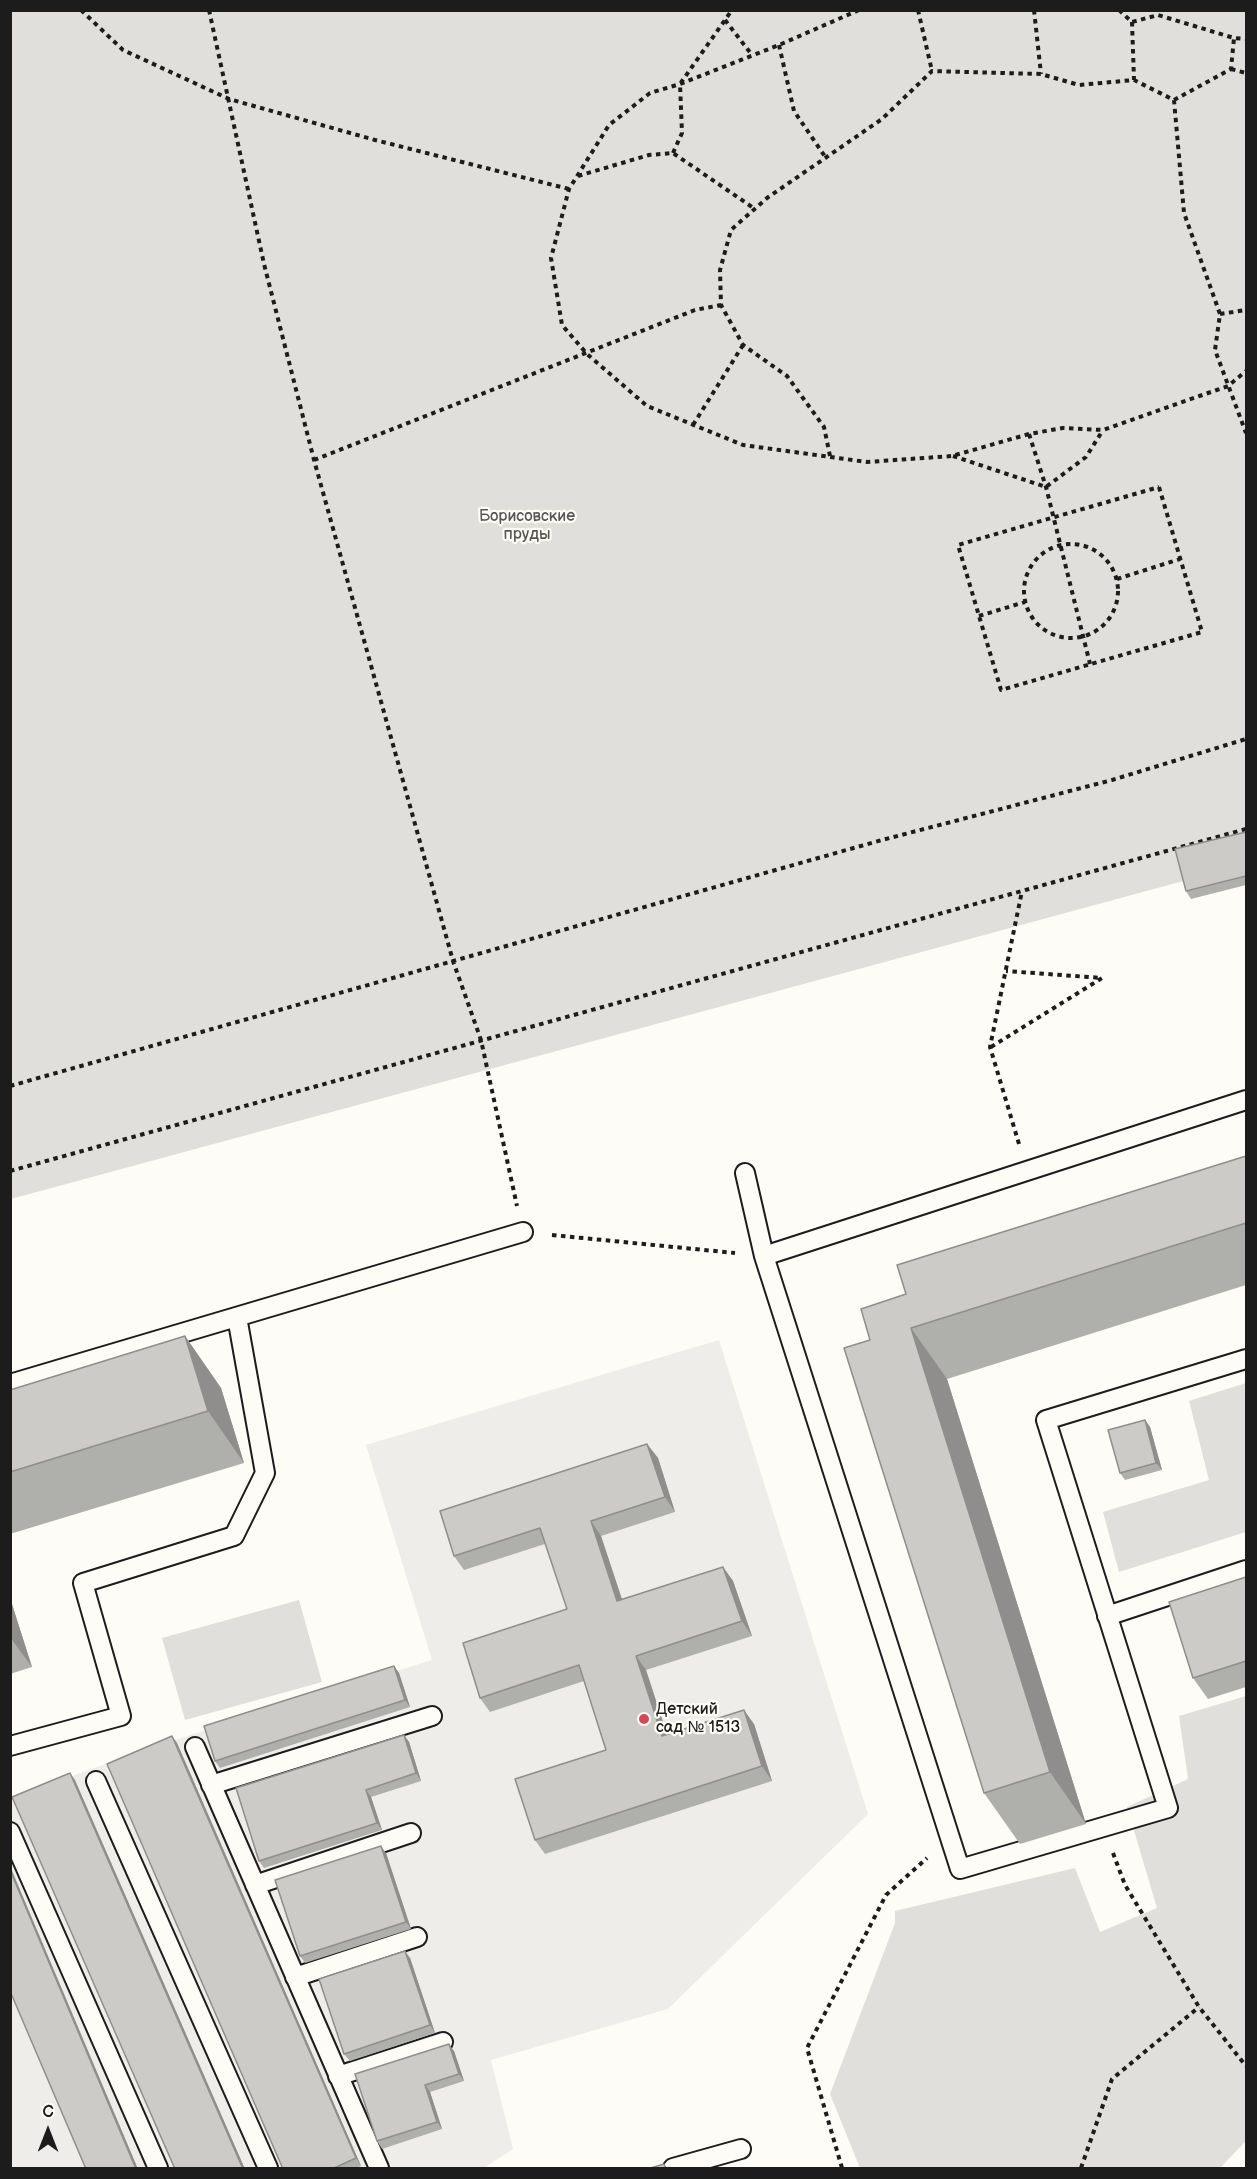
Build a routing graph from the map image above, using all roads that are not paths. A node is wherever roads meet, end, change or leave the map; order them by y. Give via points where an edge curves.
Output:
1 (1246, 1100) edge
2 (744, 1173) dead end
3 (523, 1232) road end
4 (764, 1256) junction
5 (237, 1317) junction
6 (1246, 1359) edge
7 (10, 1384) edge
8 (1246, 1570) edge
9 (1107, 1616) junction
10 (432, 1716) dead end
11 (10, 1746) edge
12 (195, 1747) dead end
13 (96, 1781) dead end
14 (211, 1785) junction
15 (10, 1832) edge
16 (411, 1833) dead end
17 (255, 1885) junction
18 (417, 1937) dead end
19 (295, 1977) junction
20 (443, 2042) dead end
21 (338, 2076) junction
22 (741, 2149) dead end
23 (158, 2169) edge
24 (268, 2169) edge
25 (379, 2169) edge
26 (674, 2169) edge

1 - 4 lane
2 - 4 lane
3 - 5 lane
4 - 9 lane via 960,1869 1168,1808
5 - 7 lane
5 - 11 lane via 265,1473 234,1536 83,1583 122,1716
6 - 9 lane via 1046,1420
8 - 9 lane
10 - 14 lane
12 - 14 lane
13 - 24 lane
14 - 17 lane
15 - 23 lane
16 - 17 lane
17 - 19 lane
18 - 19 lane
19 - 21 lane
20 - 21 lane
21 - 25 lane
22 - 26 lane

